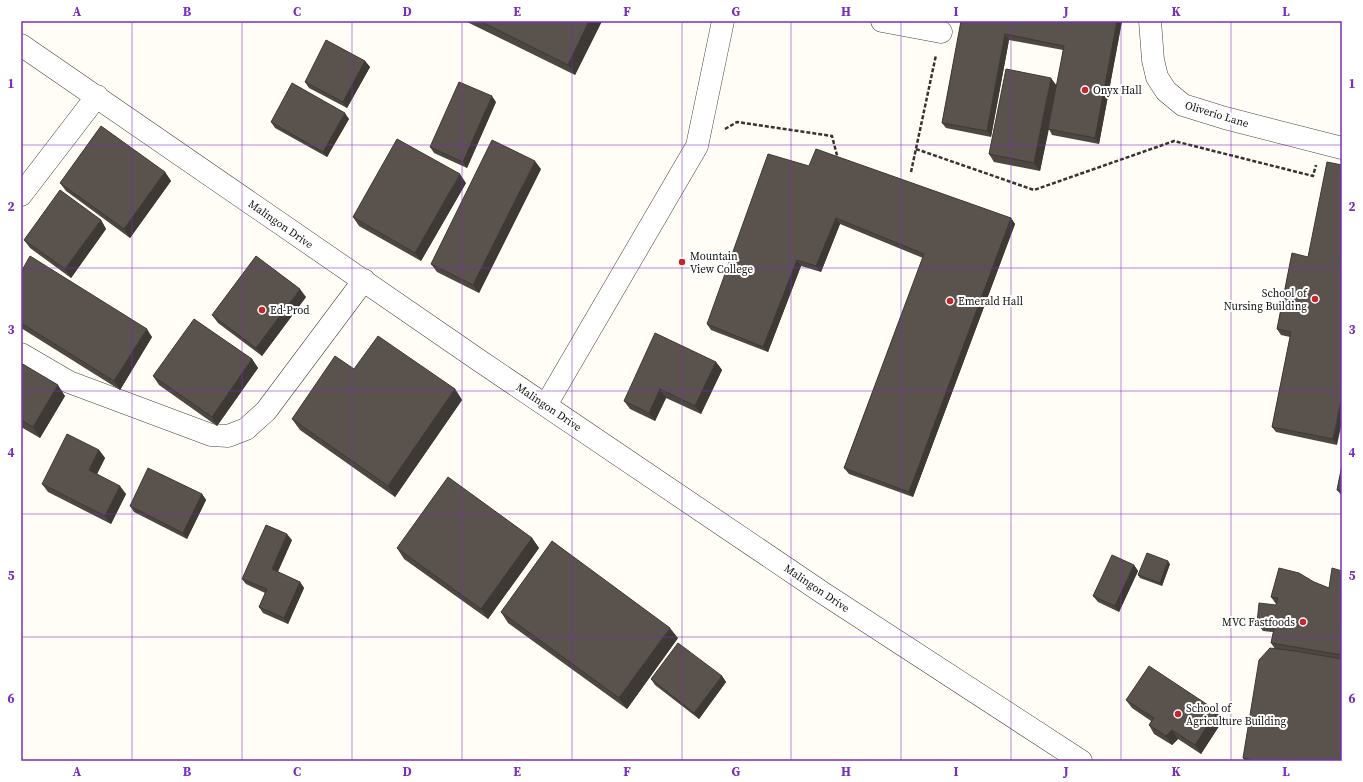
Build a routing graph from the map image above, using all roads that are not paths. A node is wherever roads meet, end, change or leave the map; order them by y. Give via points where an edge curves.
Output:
1 (723, 21) edge
2 (882, 21) edge
3 (1150, 21) edge
4 (941, 32) road end
5 (21, 45) edge
6 (97, 96) junction
7 (1332, 146) edge
8 (21, 195) edge
9 (364, 280) junction
10 (21, 354) edge
11 (546, 405) junction
12 (1073, 759) edge

1 - 11 street via 697,146
2 - 4 street
3 - 7 street, Oliverio Lane via 1157,77 1166,91 1183,105
5 - 6 street, Malingon Drive
6 - 8 street
6 - 9 street, Malingon Drive
9 - 10 street via 266,411 246,429 228,436 211,435 69,382
9 - 11 street, Malingon Drive
11 - 12 street, Malingon Drive

